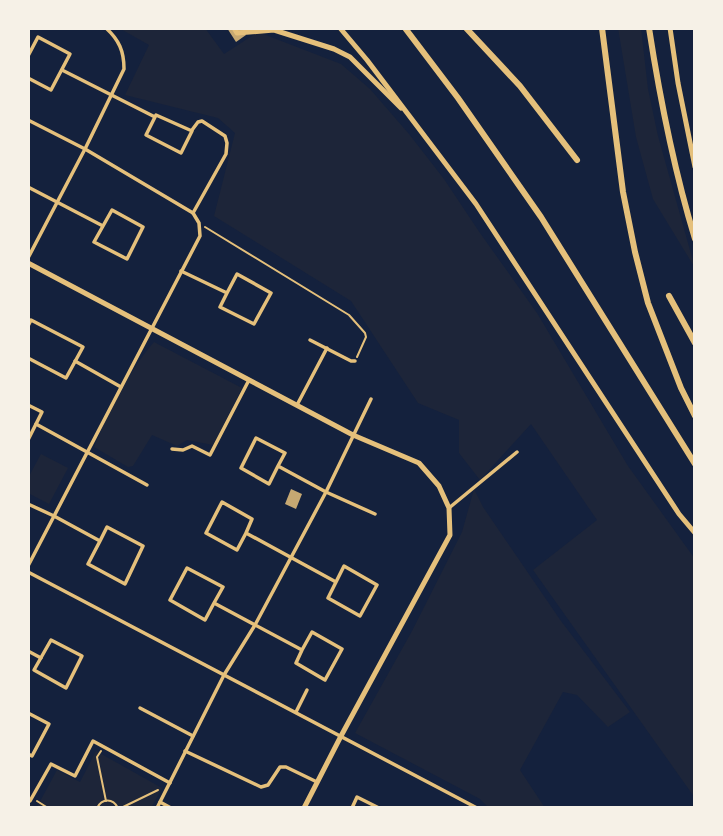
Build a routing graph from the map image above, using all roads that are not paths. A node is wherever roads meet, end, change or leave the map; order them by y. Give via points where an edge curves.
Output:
1 (106, 28) edge
2 (234, 28) edge
3 (340, 28) edge
4 (405, 28) edge
5 (466, 28) edge
6 (602, 28) edge
7 (649, 28) edge
8 (670, 28) edge
9 (28, 56) edge
10 (62, 70) junction
11 (28, 78) edge
12 (112, 94) junction
13 (155, 117) junction
14 (410, 118) junction
15 (28, 120) edge
16 (192, 131) junction
17 (85, 149) junction
18 (577, 160) dead end
19 (695, 167) edge
20 (28, 187) edge
21 (57, 203) junction
22 (193, 213) junction
23 (103, 226) junction
24 (695, 239) edge
25 (28, 261) edge
26 (181, 271) junction
27 (227, 293) junction
28 (668, 296) dead end
29 (28, 326) edge
30 (152, 328) junction
31 (310, 340) dead end
32 (695, 343) edge
33 (327, 348) junction
34 (28, 358) edge
35 (75, 361) junction
36 (355, 361) road end
37 (250, 380) junction
38 (121, 387) junction
39 (371, 398) dead end
40 (28, 405) edge
41 (297, 405) junction
42 (695, 416) edge
43 (36, 424) junction
44 (354, 435) junction
45 (28, 440) edge
46 (172, 449) dead end
47 (87, 452) junction
48 (517, 452) dead end
49 (695, 464) edge
50 (278, 466) junction
51 (148, 485) dead end
52 (326, 492) junction
53 (28, 504) edge
54 (449, 508) junction
55 (375, 514) dead end
56 (54, 516) junction
57 (246, 533) junction
58 (695, 533) edge
59 (100, 541) junction
60 (291, 557) junction
61 (28, 566) edge
62 (28, 572) edge
63 (336, 582) junction
64 (214, 603) junction
65 (255, 625) junction
66 (28, 650) edge
67 (302, 650) junction
68 (41, 658) junction
69 (224, 675) junction
70 (307, 690) dead end
71 (140, 708) dead end
72 (296, 712) junction
73 (28, 713) edge
74 (193, 736) junction
75 (341, 736) junction
76 (186, 751) junction
77 (28, 754) edge
78 (317, 782) junction
79 (170, 783) junction
80 (30, 799) edge
81 (160, 802) junction
82 (157, 808) edge
83 (172, 808) edge
84 (304, 808) edge
85 (352, 808) edge
86 (379, 808) edge
87 (477, 808) edge

1 - 12 street via 124,54 124,69
2 - 14 main road via 237,33 274,30 350,57
3 - 14 main road
4 - 49 highway via 541,217
5 - 18 highway via 520,86
6 - 42 highway via 635,252 648,303
7 - 24 highway via 679,186
8 - 19 main road
9 - 10 street via 38,37 70,54
10 - 11 street via 51,90
10 - 12 street
12 - 13 street
12 - 17 street
13 - 16 street
13 - 16 street via 146,135 181,153
14 - 58 main road via 475,204
15 - 17 street
16 - 22 street via 202,121 225,136 228,148
17 - 21 street
17 - 22 street
20 - 21 street
21 - 23 street
21 - 25 street
22 - 26 street via 200,236
23 - 23 street via 112,210 142,227 127,259 94,242
25 - 30 main road
26 - 27 street
26 - 30 street
27 - 27 street via 220,307 254,324 271,293 237,274
28 - 32 highway
29 - 35 street via 31,320 83,346
30 - 37 main road
30 - 38 street
31 - 33 street
33 - 36 street
33 - 41 street
34 - 35 street via 66,378
35 - 38 street
37 - 41 main road
37 - 46 street via 210,455 192,446
38 - 47 street
39 - 44 street
40 - 43 street via 42,412
41 - 44 main road
43 - 45 street
43 - 47 street
44 - 52 street
44 - 54 main road via 419,463 439,486
47 - 51 street
47 - 56 street
48 - 54 street
50 - 50 street via 269,484 241,468 256,438 285,453
50 - 52 street
52 - 55 street
52 - 60 street
53 - 56 street
54 - 75 main road via 450,535
56 - 59 street
56 - 61 street
57 - 57 street via 237,550 206,533 222,502 252,519
57 - 60 street
59 - 59 street via 88,564 125,584 143,546 107,527
60 - 63 street
60 - 65 street
62 - 69 street
63 - 63 street via 344,566 377,585 360,616 328,598
64 - 64 street via 205,620 170,600 187,568 223,587
64 - 65 street
65 - 67 street
65 - 69 street
66 - 68 street
67 - 67 street via 312,632 342,649 326,680 296,663
68 - 68 street via 34,670 66,688 82,656 51,640
69 - 72 street
69 - 74 street
70 - 72 street
71 - 74 street
72 - 75 street
73 - 77 street via 49,724 32,756
74 - 76 street
75 - 78 main road
75 - 87 street
76 - 78 street via 261,787 268,785 281,767
76 - 79 street
78 - 84 main road
79 - 80 street via 93,741 75,776 51,764
79 - 81 street
81 - 82 street
81 - 83 street
85 - 86 street via 357,797

